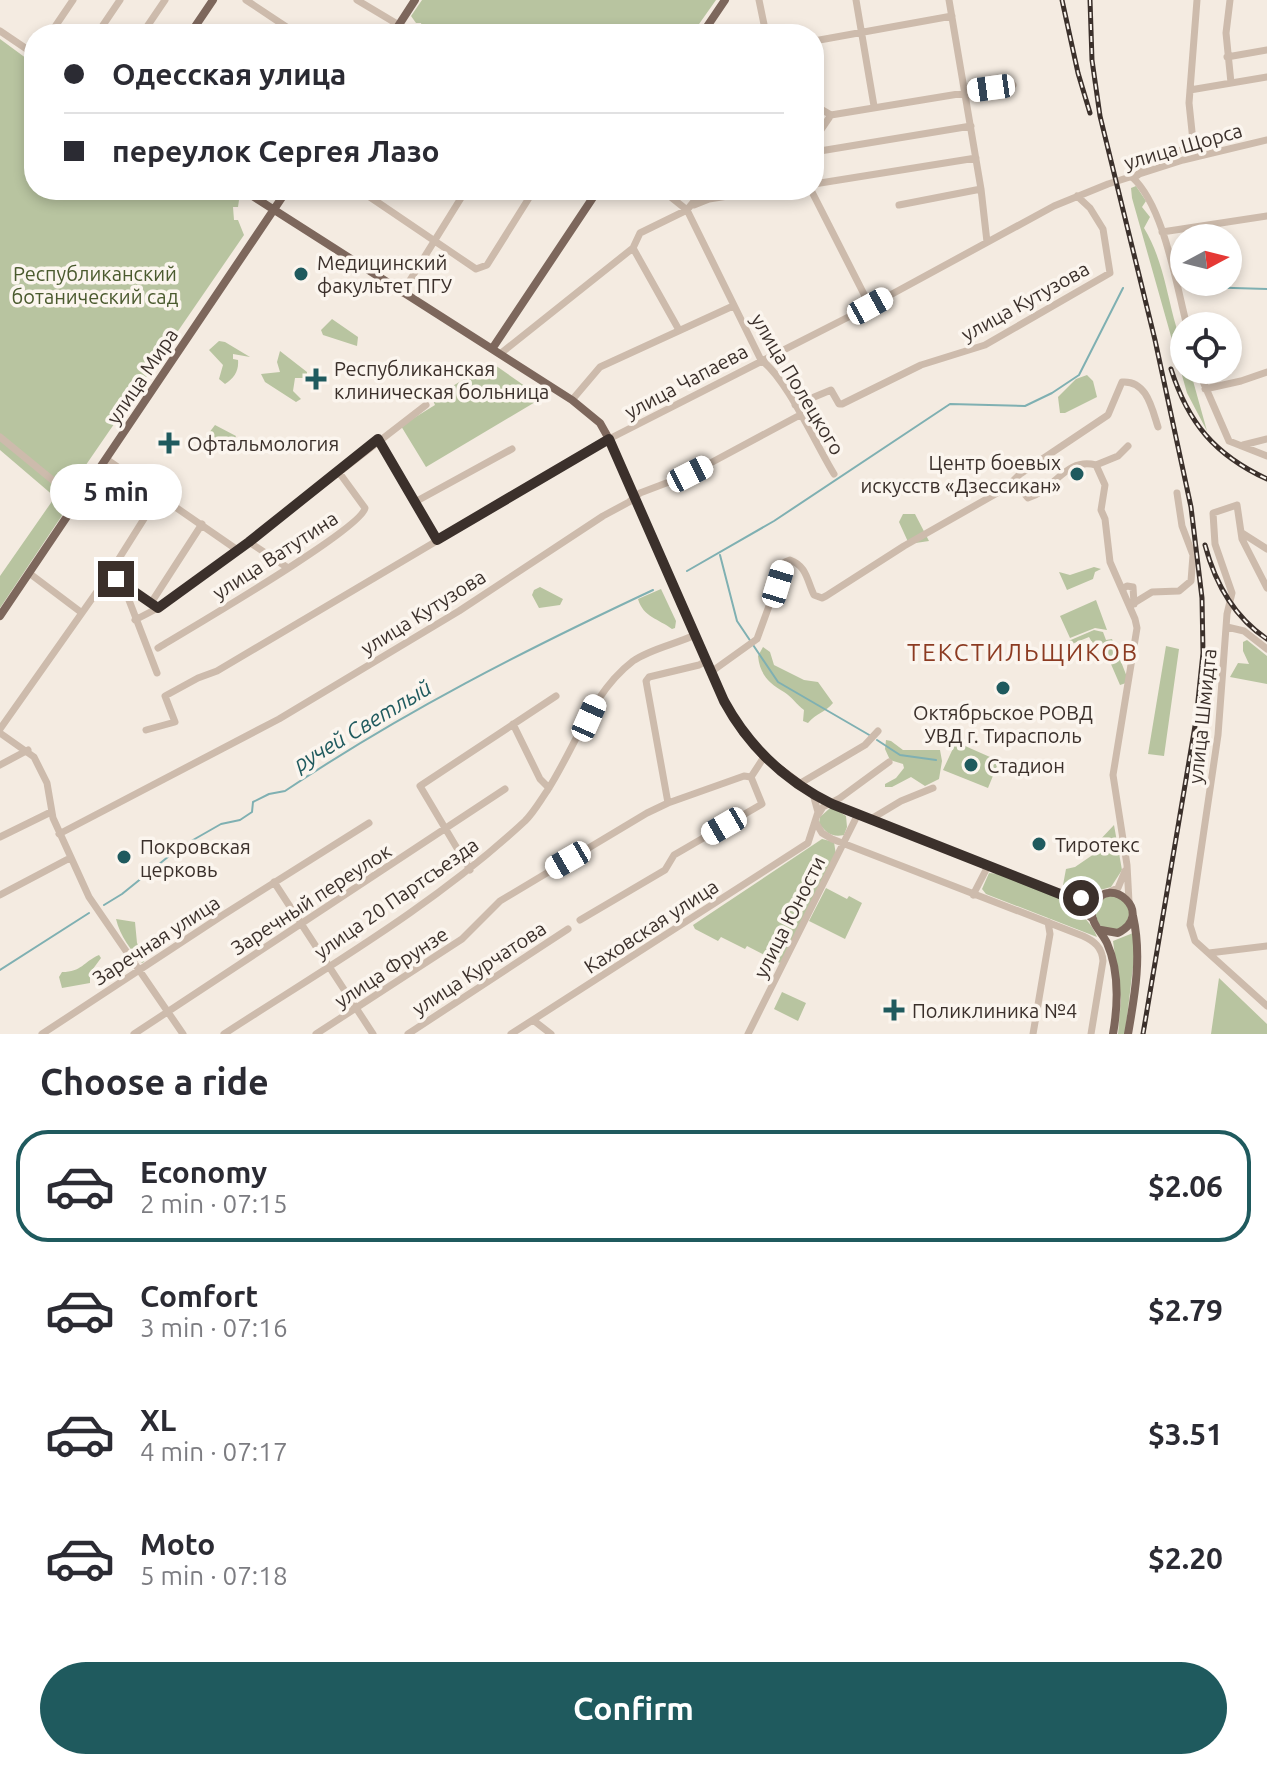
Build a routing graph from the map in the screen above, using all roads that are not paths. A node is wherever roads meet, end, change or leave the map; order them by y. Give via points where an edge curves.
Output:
1 (73, 0) edge
2 (120, 0) edge
3 (165, 0) edge
4 (213, 0) edge
5 (246, 0) edge
6 (357, 0) edge
7 (415, 0) edge
8 (725, 0) edge
9 (759, 0) edge
10 (856, 0) edge
11 (949, 0) edge
12 (1197, 0) edge
13 (1230, 0) edge
14 (952, 16) junction
15 (57, 24) edge
16 (104, 24) edge
17 (149, 24) edge
18 (197, 24) edge
19 (282, 24) edge
20 (397, 24) edge
21 (400, 24) edge
22 (709, 24) edge
23 (764, 24) edge
24 (0, 31) edge
25 (861, 33) junction
26 (824, 39) edge
27 (24, 47) edge
28 (1267, 50) edge
29 (1227, 57) junction
30 (1267, 77) edge
31 (1231, 83) junction
32 (1013, 85) dead end
33 (1190, 90) junction
34 (965, 92) junction
35 (874, 106) junction
36 (824, 111) edge
37 (831, 115) junction
38 (824, 125) edge
39 (971, 126) junction
40 (1267, 140) edge
41 (824, 150) edge
42 (976, 158) junction
43 (1135, 176) junction
44 (824, 182) edge
45 (1108, 184) joint
46 (981, 189) junction
47 (1077, 196) junction
48 (258, 200) edge
49 (280, 200) edge
50 (374, 200) edge
51 (460, 200) edge
52 (527, 200) edge
53 (592, 200) edge
54 (678, 200) edge
55 (696, 200) edge
56 (707, 200) edge
57 (816, 200) edge
58 (899, 205) dead end
59 (690, 208) junction
60 (273, 210) junction
61 (1267, 216) edge
62 (1162, 232) junction
63 (434, 241) junction
64 (987, 242) junction
65 (633, 248) junction
66 (402, 293) junction
67 (733, 306) junction
68 (870, 306) junction
69 (1183, 312) edge
70 (679, 330) junction
71 (496, 352) junction
72 (761, 360) junction
73 (1267, 372) edge
74 (1203, 384) edge
75 (840, 385) dead end
76 (1205, 389) junction
77 (831, 390) junction
78 (572, 400) junction
79 (426, 405) dead end
80 (795, 405) junction
81 (800, 415) junction
82 (1158, 427) dead end
83 (0, 437) edge
84 (378, 439) junction
85 (609, 439) junction
86 (1267, 439) edge
87 (1241, 445) junction
88 (1128, 446) dead end
89 (512, 449) dead end
90 (1267, 456) edge
91 (106, 459) junction
92 (1096, 465) junction
93 (338, 471) junction
94 (834, 474) dead end
95 (1015, 479) junction
96 (1177, 493) dead end
97 (159, 495) junction
98 (635, 498) junction
99 (78, 501) junction
100 (415, 502) junction
101 (202, 524) junction
102 (1242, 533) junction
103 (437, 540) junction
104 (249, 542) junction
105 (236, 549) junction
106 (1267, 549) edge
107 (288, 568) junction
108 (29, 573) junction
109 (108, 576) junction
110 (122, 582) junction
111 (1266, 586) edge
112 (1122, 589) junction
113 (151, 603) junction
114 (1134, 603) junction
115 (158, 608) junction
116 (82, 613) junction
117 (0, 616) edge
118 (1135, 619) junction
119 (135, 620) junction
120 (1227, 627) junction
121 (695, 635) junction
122 (158, 648) dead end
123 (1267, 649) edge
124 (706, 661) junction
125 (711, 672) junction
126 (157, 673) dead end
127 (556, 696) dead end
128 (513, 724) junction
129 (146, 730) dead end
130 (0, 731) edge
131 (878, 731) dead end
132 (28, 750) junction
133 (764, 757) junction
134 (889, 762) dead end
135 (0, 765) edge
136 (751, 777) junction
137 (799, 784) junction
138 (549, 788) junction
139 (933, 788) dead end
140 (505, 789) dead end
141 (813, 794) junction
142 (668, 803) junction
143 (832, 804) junction
144 (51, 812) junction
145 (858, 814) junction
146 (817, 818) junction
147 (871, 819) junction
148 (369, 823) dead end
149 (446, 829) junction
150 (59, 834) junction
151 (823, 834) junction
152 (0, 837) edge
153 (808, 843) junction
154 (844, 844) junction
155 (70, 858) junction
156 (1127, 865) junction
157 (988, 866) junction
158 (470, 870) junction
159 (274, 882) junction
160 (1060, 894) junction
161 (0, 895) edge
162 (973, 895) junction
163 (1103, 895) junction
164 (1129, 902) junction
165 (1132, 915) junction
166 (1093, 919) junction
167 (580, 920) dead end
168 (1048, 922) junction
169 (302, 925) junction
170 (568, 929) dead end
171 (1101, 930) junction
172 (1112, 934) junction
173 (1267, 946) edge
174 (1105, 948) junction
175 (1209, 953) junction
176 (329, 966) junction
177 (140, 971) junction
178 (1267, 1006) edge
179 (356, 1009) junction
180 (168, 1011) junction
181 (533, 1020) junction
182 (42, 1034) edge
183 (134, 1034) edge
184 (183, 1034) edge
185 (224, 1034) edge
186 (316, 1034) edge
187 (373, 1034) edge
188 (408, 1034) edge
189 (511, 1034) edge
190 (551, 1034) edge
191 (748, 1034) edge
192 (1033, 1034) edge
193 (1091, 1034) edge
194 (1113, 1034) edge
195 (1128, 1034) edge

1 - 15 street
2 - 16 street
3 - 17 street
4 - 18 main road
5 - 19 street
6 - 20 street
7 - 21 main road
8 - 22 main road
9 - 23 street
10 - 25 street
11 - 14 street
12 - 33 street
13 - 29 street
14 - 25 street
14 - 34 street
24 - 27 street
25 - 26 street
25 - 35 street
28 - 29 street
29 - 31 street
30 - 31 street
31 - 33 street
32 - 34 street
33 - 43 street via 1190,147 1143,163
34 - 35 street
34 - 39 street
35 - 37 street
36 - 37 street
37 - 38 street
39 - 41 street
39 - 42 street
40 - 43 street, улица Щорса
42 - 44 street
42 - 46 street
43 - 45 street, улица Щорса
43 - 62 street
45 - 47 street, улица Чапаева
46 - 58 street
46 - 64 street
47 - 64 street, улица Чапаева
47 - 77 street, улица Кутузова via 1103,229 1110,273 974,350 921,365 842,404
48 - 60 main road
49 - 60 main road, улица Мира
50 - 63 street
51 - 63 street
52 - 63 street via 483,267 476,269
53 - 71 main road
54 - 59 street, улица Полецкого
55 - 59 street
56 - 59 street
57 - 68 street
59 - 65 street via 640,233
59 - 67 street, улица Полецкого
60 - 66 main road
60 - 91 main road, улица Мира
61 - 62 street
62 - 69 street
63 - 66 street
64 - 68 street, улица Чапаева
65 - 70 street
65 - 71 street
66 - 71 main road
67 - 70 street
67 - 72 street, улица Полецкого
68 - 72 street, улица Чапаева
70 - 78 street via 600,367
71 - 78 main road
72 - 80 street, улица Полецкого
72 - 85 street, улица Чапаева
73 - 76 street
74 - 76 street
75 - 77 street
76 - 87 street via 1229,441
77 - 80 street
78 - 85 main road via 600,423
79 - 84 street
80 - 81 street, улица Полецкого
81 - 94 street, улица Полецкого
81 - 98 street, улица Кутузова
82 - 95 street via 1147,395 1122,382 1108,415
83 - 99 street
84 - 93 street
84 - 100 street
85 - 98 main road
85 - 103 street, улица Чапаева
86 - 87 street
87 - 90 street
88 - 92 street
89 - 100 street
91 - 97 street
91 - 99 main road, улица Мира
92 - 95 street via 1084,462 1063,472 1031,498
92 - 112 street via 1105,485 1101,510 1110,562
93 - 104 street
93 - 107 street, улица Ватутина via 365,512
95 - 125 street via 822,598 812,592 799,564 785,562 765,624 752,644
96 - 114 street via 1193,555 1191,581 1179,591 1152,592
97 - 101 street
97 - 109 street
98 - 121 main road
98 - 150 street, улица Кутузова via 279,719
99 - 108 main road, улица Мира
100 - 103 street
101 - 105 street
101 - 113 street
102 - 106 street
102 - 111 street, улица Шмидта
102 - 120 street, улица Шмидта via 1237,505 1213,513 1214,537 1232,596
103 - 129 street, улица Чапаева via 217,671 165,696 175,722
104 - 105 street
104 - 107 street
105 - 115 street
107 - 122 street, улица Ватутина
108 - 116 street
108 - 117 main road, улица Мира
109 - 110 street
109 - 116 street
110 - 113 street
110 - 119 street
112 - 114 street via 1133,587
112 - 118 street
113 - 115 street
114 - 118 street
115 - 119 street
116 - 130 street
118 - 156 street via 1136,645 1113,775
119 - 126 street
120 - 123 street via 1244,631
120 - 175 street, улица Шмидта via 1218,735 1190,925 1195,941
121 - 124 main road
121 - 138 street, улица 20 Партсъезда via 636,659 619,674 598,697
124 - 125 main road
124 - 142 street via 646,681
125 - 133 main road via 732,715
127 - 128 street
128 - 138 street
128 - 149 street via 420,786
130 - 132 street
131 - 137 street via 865,745
132 - 135 street
132 - 144 street via 47,783
133 - 136 street
133 - 137 main road
134 - 143 street
136 - 142 street, улица Фрунзе
136 - 167 street via 762,804 674,855 665,870
137 - 141 main road
138 - 158 street, улица 20 Партсъезда via 527,819
139 - 147 street
140 - 149 street, Заречный переулок
141 - 143 main road
141 - 146 street
142 - 179 street, улица Фрунзе via 500,901 466,936
143 - 145 main road
143 - 146 street
144 - 150 street
144 - 152 street
145 - 147 main road
145 - 154 street, улица Юности
146 - 151 street
146 - 153 street
147 - 157 main road
148 - 159 street, Заречная улица
149 - 158 street
149 - 169 street, Заречный переулок
150 - 155 street
151 - 153 street, Каховская улица
151 - 154 street
153 - 181 street, Каховская улица
154 - 162 street
154 - 191 street, улица Юности
155 - 161 street
155 - 177 street via 89,897
156 - 163 street via 1118,888
156 - 164 street
157 - 160 main road
157 - 162 street
158 - 176 street, улица 20 Партсъезда
159 - 169 street
159 - 177 street, Заречная улица
160 - 163 main road
160 - 166 main road
162 - 168 street
163 - 164 main road via 1119,894
163 - 166 main road via 1094,905
164 - 165 main road
165 - 172 main road via 1128,926
165 - 195 main road via 1138,957
166 - 171 main road
168 - 174 street
168 - 192 street
169 - 176 street
169 - 180 street, Заречный переулок
170 - 188 street, улица Курчатова
171 - 172 main road
171 - 174 main road
172 - 174 street
173 - 175 street
174 - 193 street
174 - 194 main road via 1116,995
175 - 178 street, улица Шмидта
176 - 179 street
176 - 185 street, улица 20 Партсъезда
177 - 180 street
177 - 182 street, Заречная улица
179 - 186 street, улица Фрунзе
179 - 187 street
180 - 183 street, Заречный переулок
180 - 184 street
181 - 189 street, Каховская улица
181 - 190 street

